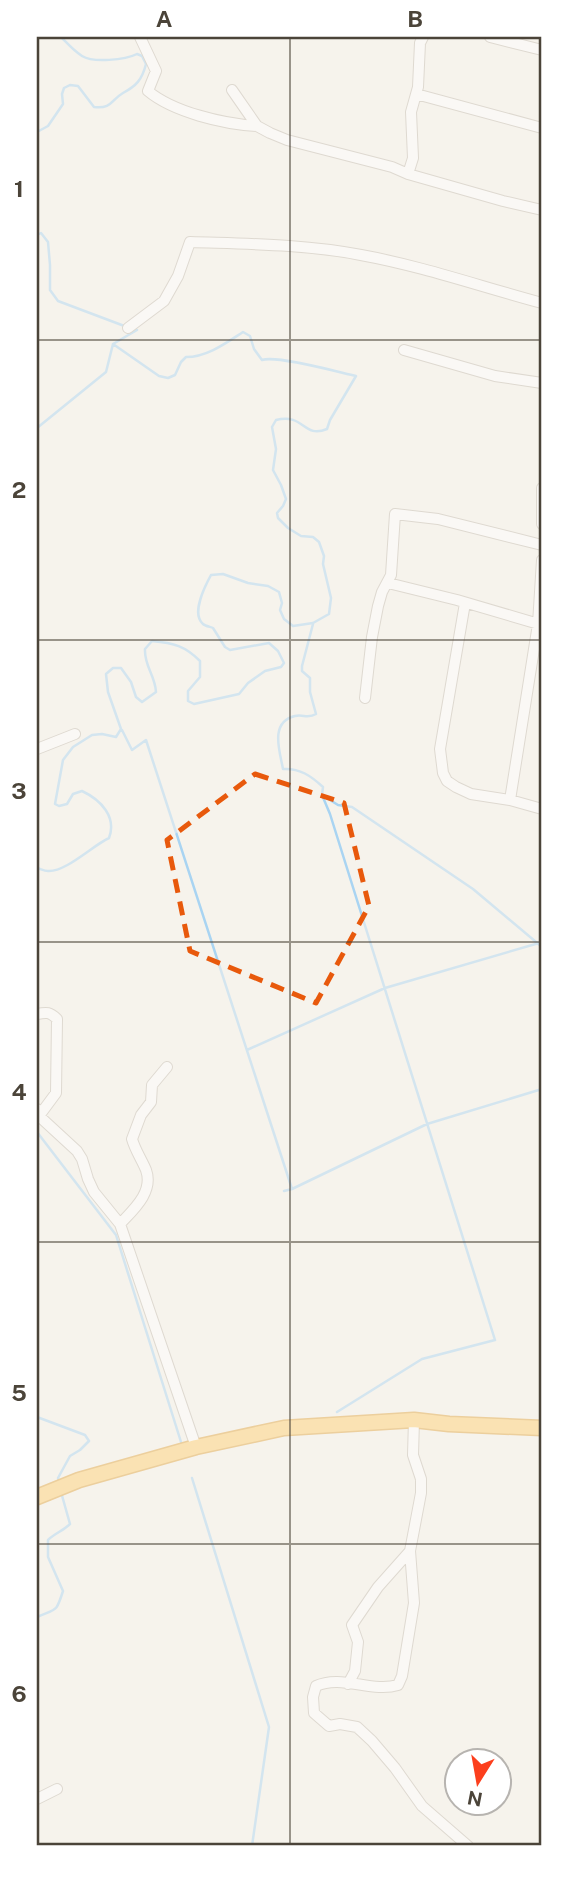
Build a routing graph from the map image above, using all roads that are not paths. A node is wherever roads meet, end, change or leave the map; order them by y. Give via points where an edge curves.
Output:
1 (140, 37) edge
2 (423, 37) edge
3 (494, 37) edge
4 (542, 50) edge
5 (232, 90) dead end
6 (416, 94) junction
7 (257, 126) junction
8 (542, 128) edge
9 (408, 174) junction
10 (542, 210) edge
11 (542, 303) edge
12 (128, 328) dead end
13 (404, 350) dead end
14 (542, 383) edge
15 (542, 488) edge
16 (542, 524) edge
17 (542, 545) edge
18 (542, 560) edge
19 (388, 583) junction
20 (465, 603) junction
21 (540, 624) edge
22 (365, 698) dead end
23 (75, 734) dead end
24 (37, 749) edge
25 (510, 800) junction
26 (542, 809) edge
27 (37, 1014) edge
28 (166, 1067) dead end
29 (38, 1113) edge
30 (120, 1224) junction
31 (414, 1420) junction
32 (542, 1428) edge
33 (196, 1447) junction
34 (37, 1497) edge
35 (410, 1551) junction
36 (348, 1684) junction
37 (57, 1789) dead end
38 (37, 1799) edge
39 (468, 1846) edge

1 - 7 street via 156,71 148,91 159,100 206,118
2 - 6 street
3 - 4 street
5 - 7 street
6 - 8 street
6 - 9 street
7 - 9 street via 287,140
9 - 10 street
11 - 12 street via 359,254 190,242 164,301
13 - 14 street via 495,376
15 - 16 street
17 - 19 street via 438,519 395,514
18 - 21 street
19 - 20 street
19 - 22 street via 378,606
20 - 21 street
20 - 25 street via 440,749 443,773 447,781 471,794
21 - 25 street
23 - 24 street
25 - 26 street
27 - 29 street via 51,1013 57,1019 57,1093
28 - 30 street via 152,1084 151,1102 133,1131 132,1139 147,1172 146,1191
29 - 30 street via 77,1151 94,1192
30 - 33 street
31 - 32 highway
31 - 33 highway via 284,1429
31 - 35 street via 413,1455 421,1486
33 - 34 highway via 79,1480
35 - 36 street via 352,1625 358,1642 355,1671
35 - 36 street via 414,1603 398,1685
36 - 39 street via 323,1682 316,1686 314,1713 329,1726 357,1727 422,1806
37 - 38 street

